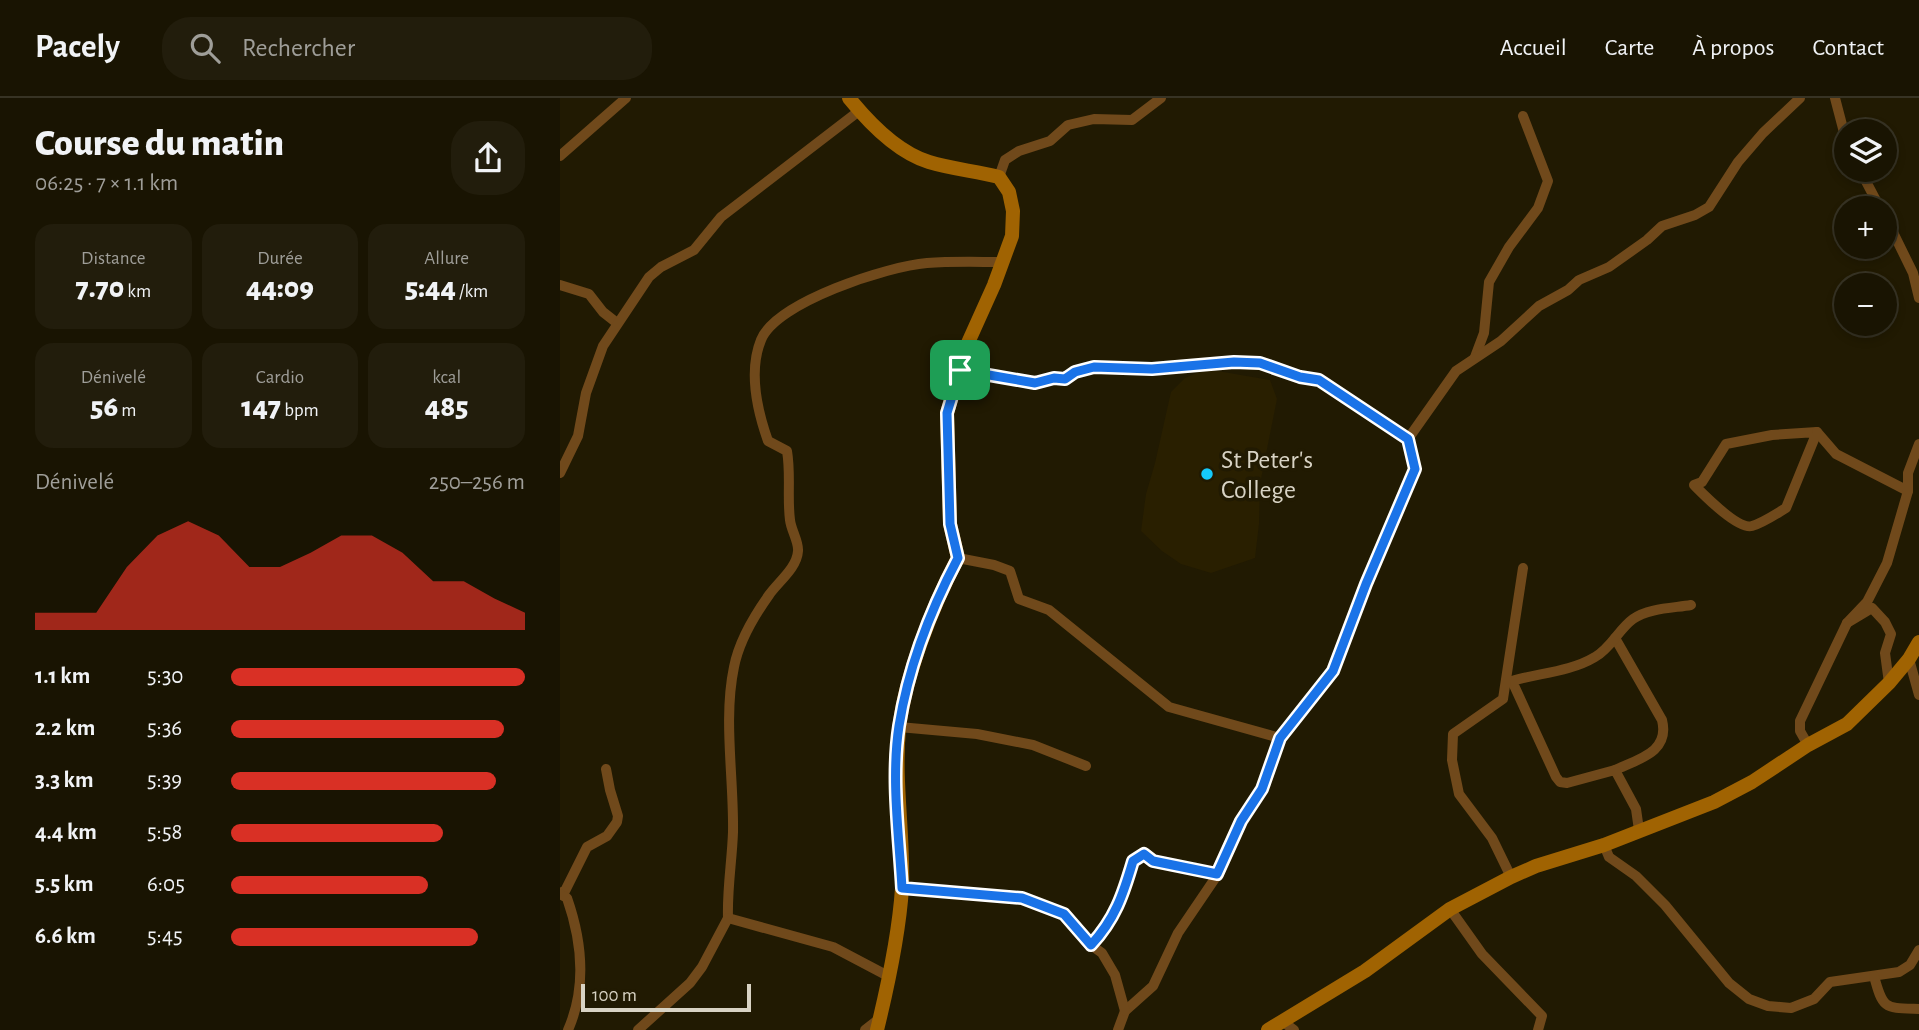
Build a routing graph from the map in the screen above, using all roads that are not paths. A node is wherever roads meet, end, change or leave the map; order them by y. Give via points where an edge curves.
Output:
1 (626, 98) edge
2 (849, 98) edge
3 (1161, 98) edge
4 (1800, 98) edge
5 (1835, 98) edge
6 (859, 111) junction
7 (1523, 116) dead end
8 (1841, 119) edge
9 (560, 156) edge
10 (999, 177) junction
11 (1897, 240) edge
12 (1003, 262) junction
13 (560, 285) edge
14 (1919, 298) edge
15 (617, 323) junction
16 (1475, 357) junction
17 (960, 370) junction
18 (1817, 432) junction
19 (1408, 439) junction
20 (1919, 444) edge
21 (560, 473) edge
22 (1908, 491) junction
23 (958, 558) junction
24 (1523, 568) dead end
25 (1691, 606) dead end
26 (1847, 623) junction
27 (1615, 638) junction
28 (1919, 642) edge
29 (1909, 659) junction
30 (1512, 681) junction
31 (1889, 683) junction
32 (1919, 695) edge
33 (1503, 699) junction
34 (899, 727) junction
35 (1280, 738) junction
36 (1808, 745) junction
37 (1086, 766) dead end
38 (606, 769) dead end
39 (1615, 770) junction
40 (1639, 830) junction
41 (1604, 845) junction
42 (1217, 874) junction
43 (1511, 877) junction
44 (902, 888) junction
45 (560, 893) edge
46 (1450, 909) junction
47 (728, 918) junction
48 (1091, 945) junction
49 (1919, 950) edge
50 (1919, 967) edge
51 (1899, 972) junction
52 (888, 976) junction
53 (1874, 976) junction
54 (1919, 1009) edge
55 (1125, 1011) junction
56 (878, 1025) edge
57 (1288, 1025) edge
58 (568, 1030) edge
59 (638, 1030) edge
60 (865, 1030) edge
61 (1118, 1030) edge
62 (1268, 1030) edge
63 (1538, 1030) edge

1 - 9 street
2 - 6 main road
3 - 10 street via 1132,120 1094,119 1068,125 1051,141 1005,160
4 - 16 street via 1763,132 1709,207 1662,226 1609,267 1539,306 1501,341
5 - 8 street
6 - 10 main road via 900,147 927,161
6 - 15 street via 721,217 694,250 649,277
7 - 16 street via 1548,181 1538,208 1489,282 1484,333
10 - 12 main road via 1009,192 1013,211 1012,236
11 - 14 street
12 - 17 main road
12 - 47 street via 927,263 872,276 824,293 778,318 760,341 756,403 768,441 787,451 790,522 798,551 748,629 734,665
13 - 15 street via 589,294
15 - 21 street via 590,379 578,436
16 - 19 street via 1456,371
17 - 19 street via 1035,383 1065,379 1094,367 1260,363 1319,380
17 - 23 main road via 947,413 950,524
18 - 18 street via 1726,444 1702,482 1694,485 1741,525 1753,526 1786,509
18 - 22 street via 1836,454
19 - 35 street via 1415,469 1333,671
20 - 22 street via 1908,473
22 - 26 street via 1887,563 1867,602
23 - 34 main road via 912,672
23 - 35 street via 1010,571 1019,599 1049,610 1169,707
24 - 33 street
25 - 27 street via 1643,614
26 - 31 street via 1872,608 1885,622 1891,634 1885,653
26 - 36 street via 1800,721
27 - 30 street via 1592,659
27 - 39 street via 1665,732 1648,755
28 - 29 main road
29 - 31 main road
29 - 32 street
30 - 33 street
30 - 39 street via 1560,782
31 - 36 main road via 1847,724
33 - 43 street via 1453,734 1452,760 1459,794 1492,838
34 - 37 street via 988,736 1033,746
34 - 44 main road
35 - 42 street via 1262,789 1241,821
36 - 40 main road via 1714,802
38 - 45 street via 617,821 607,836 587,847
39 - 40 street via 1636,809
40 - 41 main road
41 - 43 main road
41 - 53 street via 1609,857 1665,905 1729,984 1749,999 1791,1008 1814,999 1830,982
42 - 48 street via 1153,861 1144,854 1133,861 1107,928
42 - 55 street via 1178,933 1153,986
43 - 46 main road
44 - 48 street via 1022,898 1064,914
44 - 52 main road
45 - 58 street via 567,898 578,932 581,982
46 - 57 main road
46 - 63 street via 1482,954 1542,1016
47 - 52 street via 833,947
47 - 59 street via 690,983
48 - 55 street via 1102,953 1115,975
49 - 51 street
50 - 51 street
51 - 53 street
52 - 56 main road
53 - 54 street via 1880,999 1891,1008
55 - 61 street
56 - 60 street
57 - 62 main road

